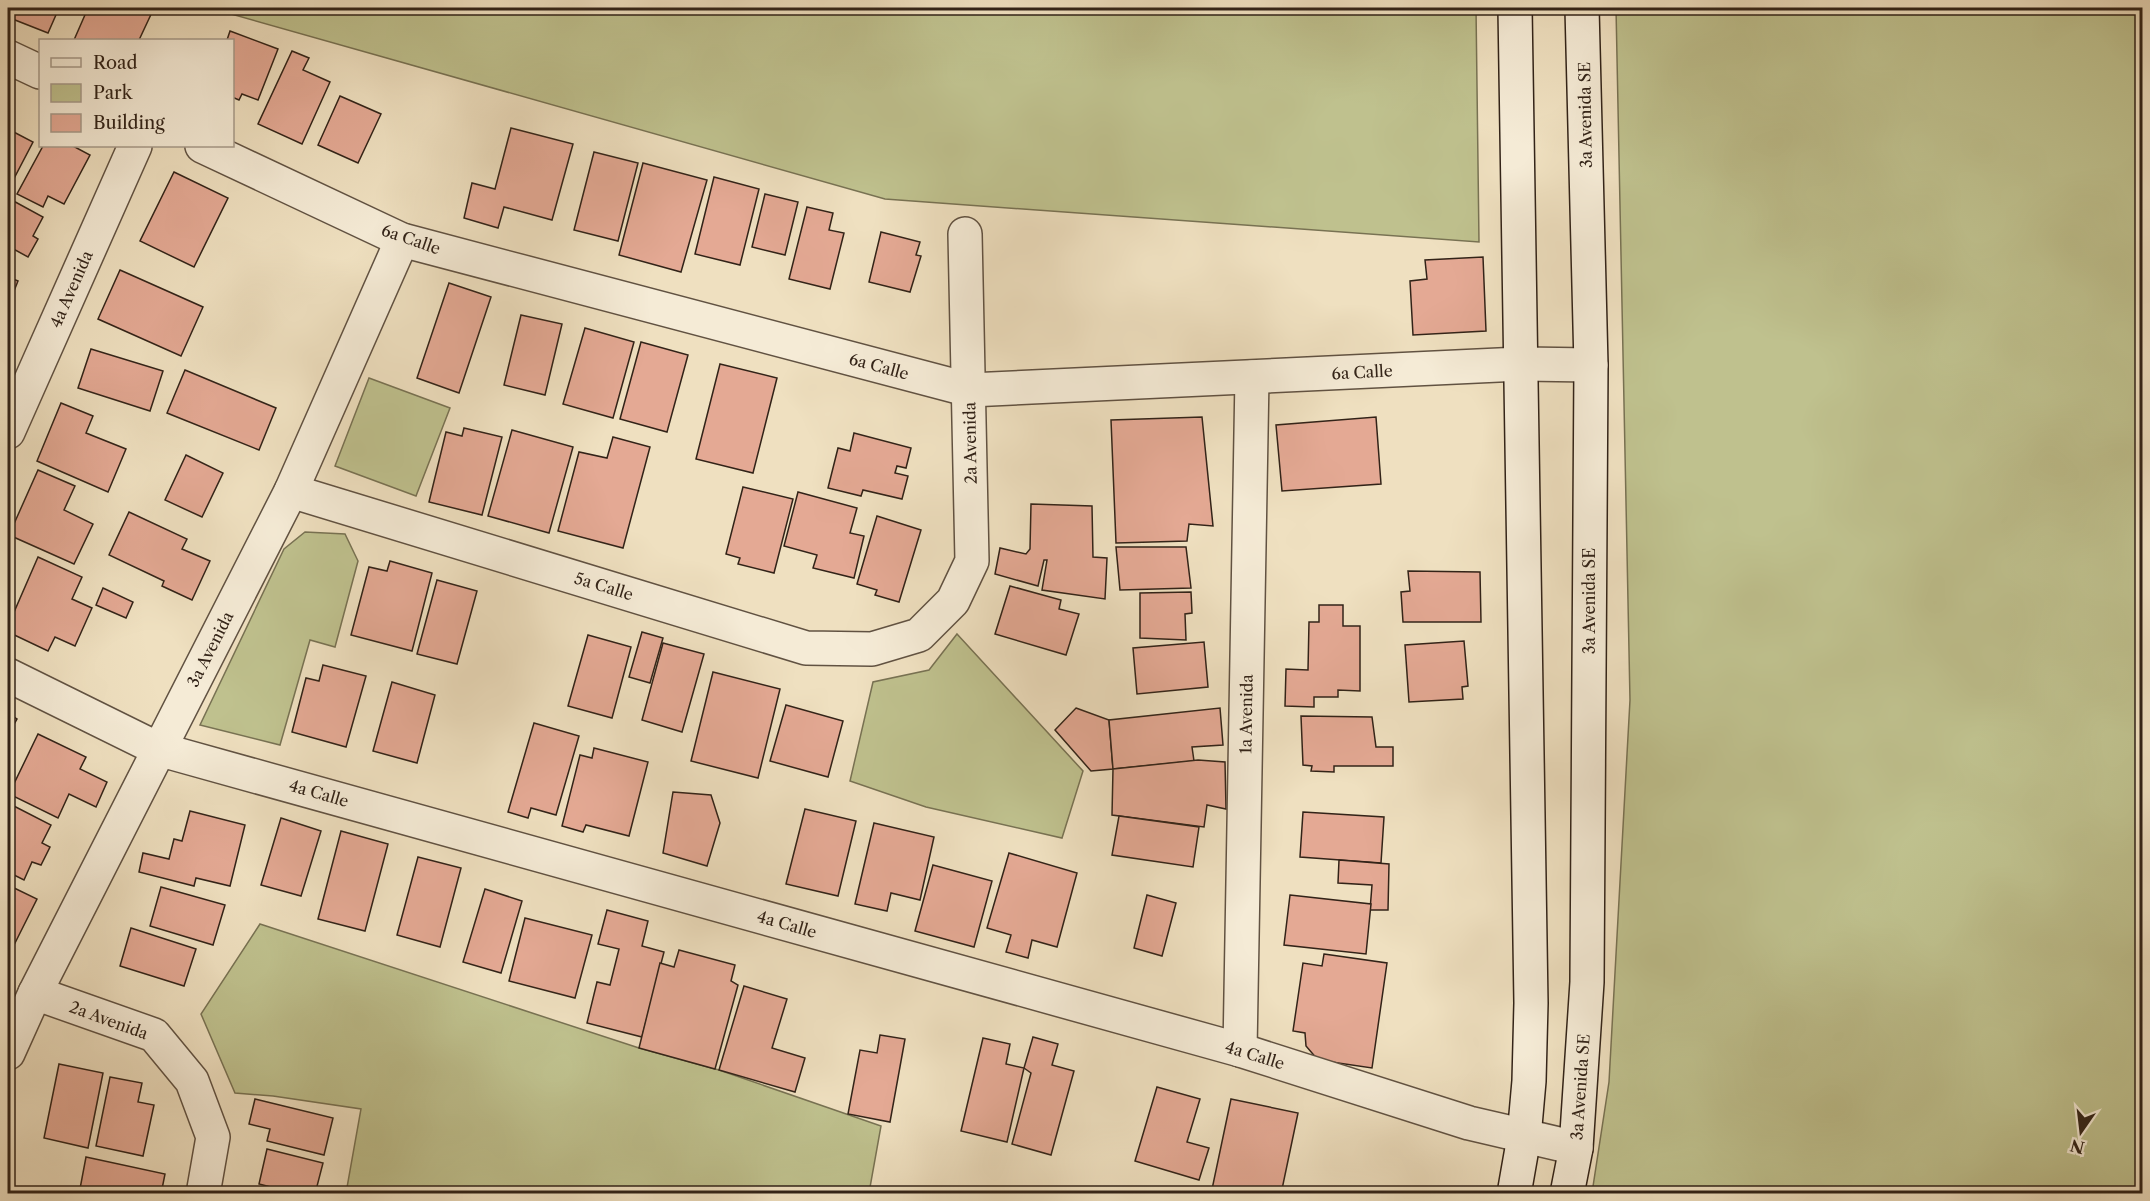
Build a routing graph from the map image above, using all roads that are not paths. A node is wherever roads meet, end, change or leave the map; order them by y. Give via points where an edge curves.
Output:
1 (1515, 8) edge
2 (1582, 8) edge
3 (8, 57) edge
4 (39, 72) edge
5 (135, 147) edge
6 (204, 147) edge
7 (965, 234) dead end
8 (402, 240) junction
9 (1520, 364) junction
10 (1591, 365) junction
11 (1252, 377) junction
12 (970, 390) junction
13 (8, 432) edge
14 (291, 491) junction
15 (920, 635) joint
16 (8, 675) edge
17 (158, 748) junction
18 (34, 993) junction
19 (1240, 1050) junction
20 (8, 1053) edge
21 (1524, 1137) junction
22 (1576, 1148) junction
23 (203, 1194) edge
24 (1514, 1194) edge
25 (1567, 1194) edge

1 - 9 street
2 - 10 street, 3a Avenida SE
3 - 4 street
5 - 13 street, 4a Avenida
6 - 8 street, 6a Calle
7 - 12 street, 2a Avenida
8 - 12 street, 6a Calle
8 - 14 street, 3a Avenida
9 - 10 street, 6a Calle
9 - 11 street, 6a Calle
9 - 21 street via 1531,1003
10 - 22 street, 3a Avenida SE via 1587,982
11 - 12 street, 6a Calle
11 - 19 street, 1a Avenida
12 - 15 street, 2a Avenida via 972,561 953,601
14 - 15 street, 5a Calle via 806,648 872,650
14 - 17 street, 3a Avenida
16 - 17 street, 4a Calle
17 - 18 street, 3a Avenida
17 - 19 street, 4a Calle
18 - 20 street, 3a Avenida
18 - 23 street, 2a Avenida via 154,1035 162,1044 192,1081 213,1137
19 - 21 street, 4a Calle
21 - 22 street, 4a Calle
21 - 24 street
22 - 25 street, 3a Avenida SE

